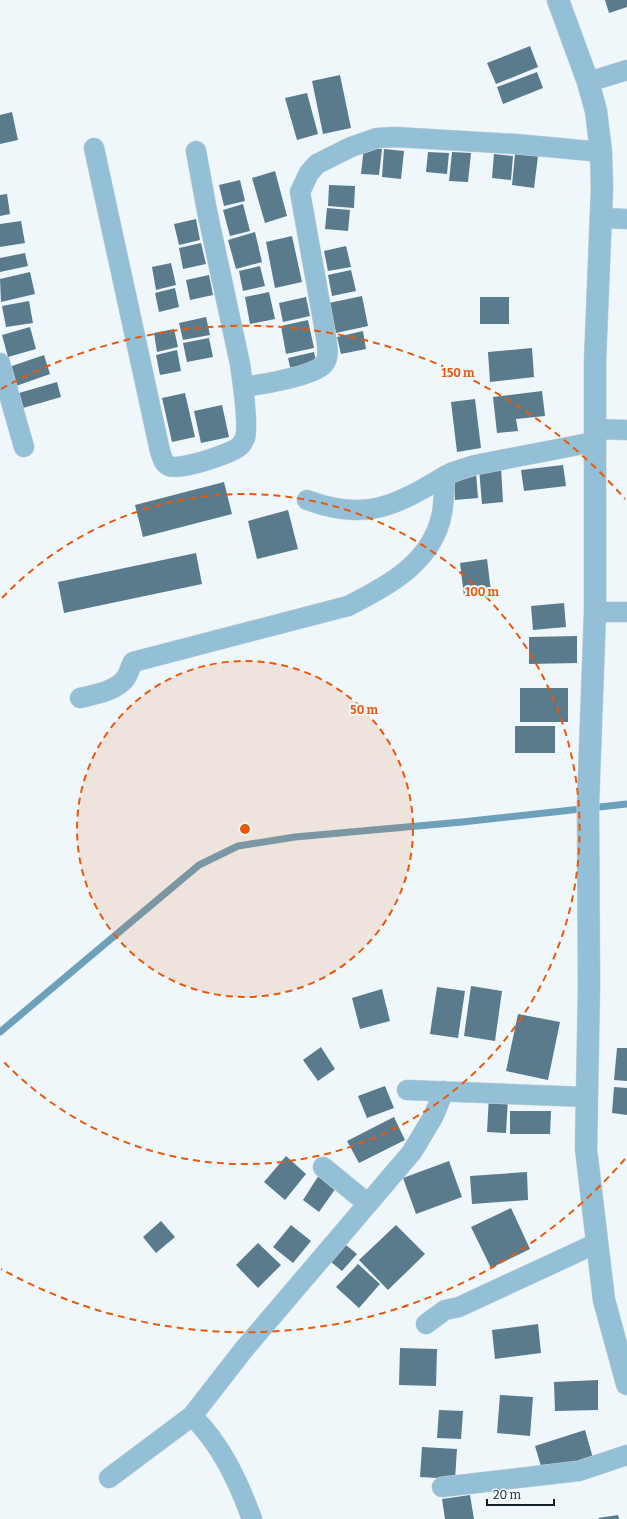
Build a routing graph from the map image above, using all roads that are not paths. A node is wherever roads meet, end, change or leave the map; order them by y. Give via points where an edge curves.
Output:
1 (558, 0) edge
2 (627, 70) edge
3 (588, 82) junction
4 (94, 148) dead end
5 (196, 151) dead end
6 (601, 152) junction
7 (600, 218) junction
8 (627, 219) edge
9 (0, 363) edge
10 (243, 387) junction
11 (627, 430) edge
12 (594, 435) junction
13 (24, 447) dead end
14 (445, 476) junction
15 (307, 500) dead end
16 (595, 612) junction
17 (627, 612) edge
18 (80, 698) dead end
19 (407, 1090) dead end
20 (444, 1091) junction
21 (586, 1097) junction
22 (323, 1167) dead end
23 (367, 1203) junction
24 (597, 1243) junction
25 (426, 1324) dead end
26 (627, 1384) edge
27 (192, 1416) junction
28 (627, 1455) edge
29 (109, 1478) dead end
30 (442, 1487) dead end
31 (252, 1519) edge

1 - 3 street
2 - 3 street
3 - 6 street via 596,111
4 - 10 street via 164,463 170,467 188,465 240,446 245,438
5 - 10 street
6 - 7 street
6 - 10 street via 516,144 377,138 351,147 317,164 309,173 300,192 328,355 324,364 316,370 268,384
7 - 8 street
7 - 12 street
9 - 13 street
11 - 12 street
12 - 14 street via 475,465
12 - 16 street
14 - 15 street via 388,506 366,510 329,508
14 - 18 street via 442,513 428,546 418,561 403,575 378,591 348,606 133,662 120,684
16 - 17 street
16 - 21 street via 588,805 589,986
19 - 20 street
20 - 21 street
20 - 23 street via 434,1117 412,1152
21 - 24 street via 586,1149
22 - 23 street
23 - 27 street via 245,1348
24 - 25 street via 459,1307 445,1310
24 - 26 street via 604,1300
27 - 29 street
27 - 31 street via 207,1430 228,1464
28 - 30 street via 579,1471

